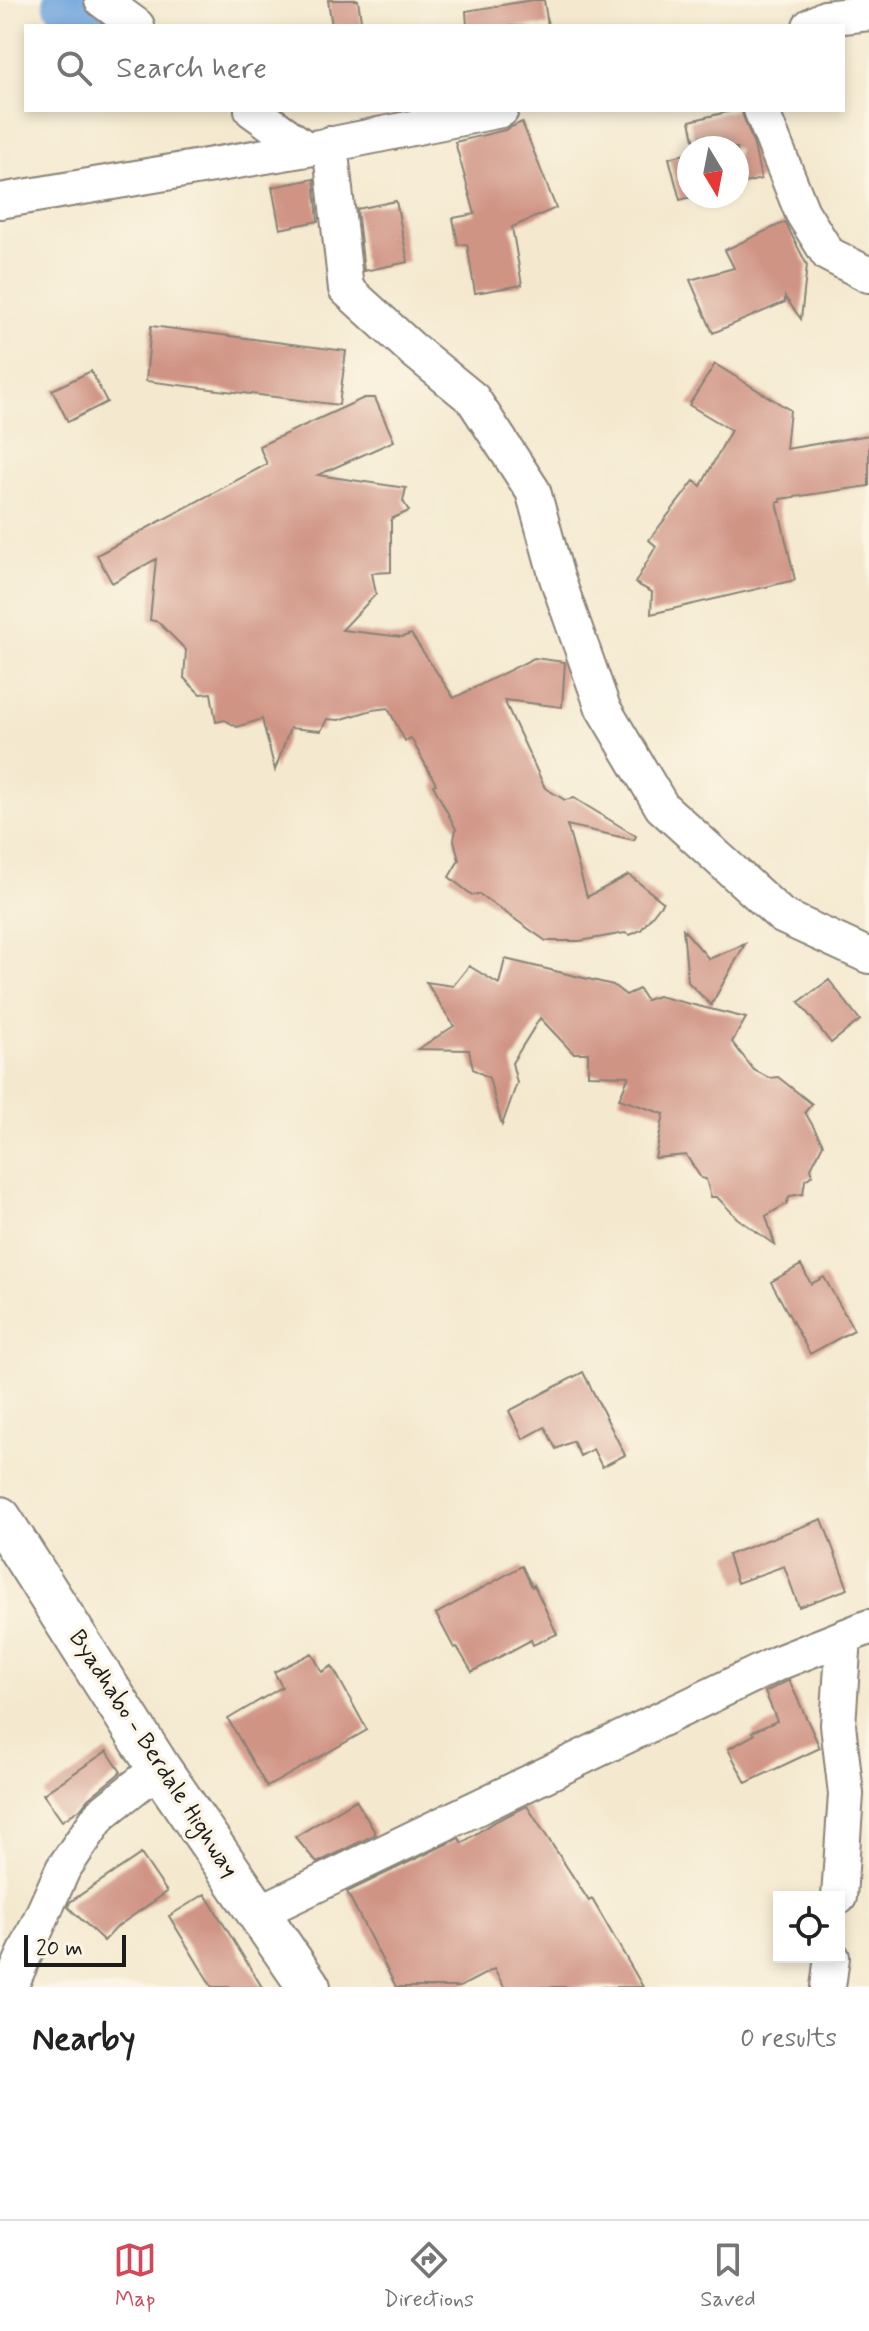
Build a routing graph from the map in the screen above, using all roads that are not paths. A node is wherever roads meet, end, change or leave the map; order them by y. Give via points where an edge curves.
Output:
1 (102, 0) edge
2 (869, 13) edge
3 (134, 24) edge
4 (814, 24) edge
5 (256, 112) edge
6 (491, 112) edge
7 (762, 112) edge
8 (318, 146) junction
9 (0, 201) edge
10 (869, 275) edge
11 (869, 956) edge
12 (0, 1518) edge
13 (856, 1632) edge
14 (159, 1768) junction
15 (839, 1891) edge
16 (258, 1913) junction
17 (831, 1963) edge
18 (10, 1987) edge
19 (309, 1987) edge
20 (828, 1987) edge

1 - 3 street
2 - 4 street
5 - 8 street
6 - 8 street
7 - 10 street via 802,212 828,254
8 - 9 street
8 - 11 street via 346,289 473,399 533,491 603,708 662,807 782,916
12 - 14 main road, Byadhabo - Berdale Highway
13 - 15 street via 838,1725 846,1794
13 - 16 street via 778,1663
14 - 16 main road, Byadhabo - Berdale Highway
14 - 18 street via 100,1815 63,1869
16 - 19 main road, Byadhabo - Berdale Highway
17 - 20 street

